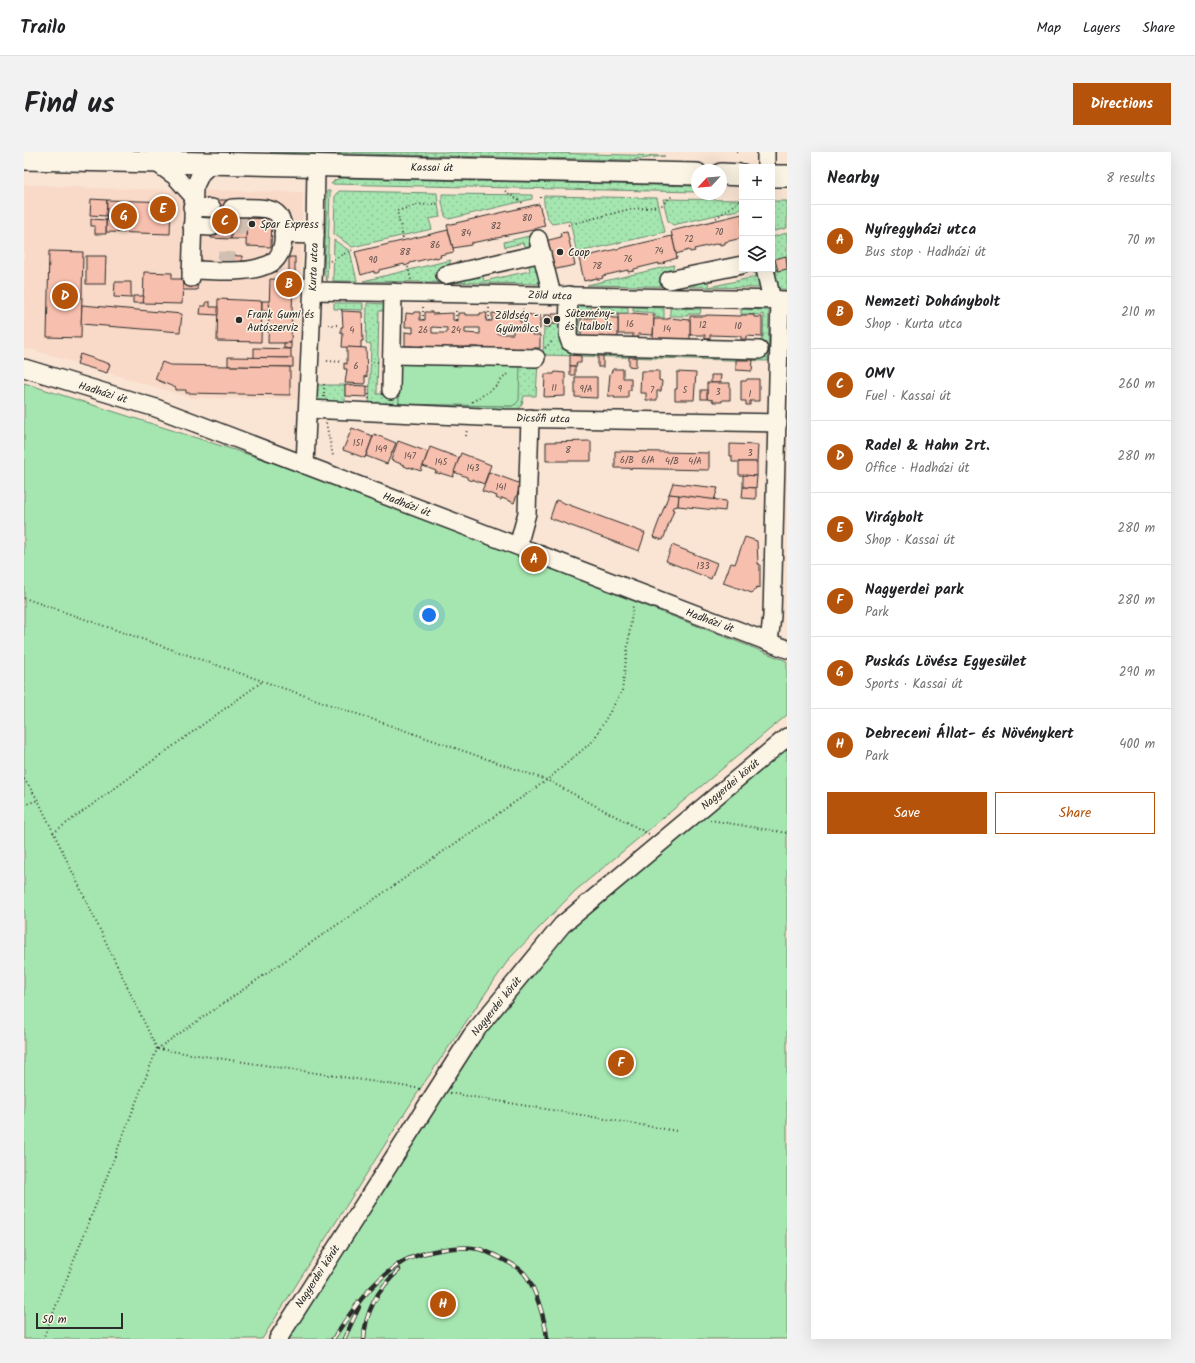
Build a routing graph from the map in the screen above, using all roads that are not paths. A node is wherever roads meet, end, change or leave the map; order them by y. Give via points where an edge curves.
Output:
1 (766, 152) edge
2 (24, 158) edge
3 (154, 161) junction
4 (212, 163) junction
5 (766, 164) edge
6 (316, 165) junction
7 (739, 165) edge
8 (727, 171) edge
9 (691, 174) edge
10 (775, 176) edge
11 (787, 176) edge
12 (192, 201) junction
13 (212, 208) tunnel mouth
14 (237, 212) tunnel mouth
15 (192, 226) junction
16 (211, 227) tunnel mouth
17 (283, 234) junction
18 (315, 235) junction
19 (218, 260) tunnel mouth
20 (242, 261) tunnel mouth
21 (273, 262) junction
22 (739, 266) edge
23 (191, 269) junction
24 (766, 272) edge
25 (445, 276) dead end
26 (670, 280) dead end
27 (313, 291) junction
28 (393, 292) junction
29 (560, 295) junction
30 (780, 300) edge
31 (758, 350) dead end
32 (536, 358) dead end
33 (385, 359) junction
34 (783, 360) edge
35 (24, 368) edge
36 (391, 390) dead end
37 (308, 409) junction
38 (530, 418) junction
39 (778, 423) junction
40 (305, 465) junction
41 (518, 546) junction
42 (769, 642) junction
43 (787, 649) edge
44 (787, 737) edge
45 (278, 1339) edge

1 - 5 street
2 - 3 main road, Kassai út
3 - 4 main road, Kassai út
3 - 12 street via 175,176
4 - 6 main road, Kassai út
4 - 12 street via 197,180
6 - 9 main road, Kassai út
6 - 18 street, Kurta utca
7 - 8 main road
10 - 11 main road
12 - 13 street
12 - 15 street
14 - 17 street via 264,209 275,212 282,223
15 - 16 street
15 - 23 street
17 - 18 street
17 - 21 street via 279,253
18 - 27 street, Kurta utca
19 - 23 street
20 - 21 street
21 - 23 street via 247,270
22 - 26 street
24 - 30 street
25 - 29 street via 540,246
27 - 28 street, Zöld utca
27 - 37 street, Kurta utca
28 - 29 street, Zöld utca
28 - 33 street
29 - 30 street, Zöld utca
29 - 31 street via 568,336 570,342 576,345
30 - 34 street
32 - 33 street
33 - 36 street
34 - 39 street
35 - 40 street, Hadházi út via 156,408
37 - 38 street, Dicsőfi utca
37 - 40 street, Kurta utca
38 - 39 street, Dicsőfi utca
38 - 41 street via 527,513
39 - 42 street
40 - 41 street, Hadházi út
41 - 42 street, Hadházi út
42 - 43 street, Hadházi út
44 - 45 street, Nagyerdei körút via 562,925 472,1035

